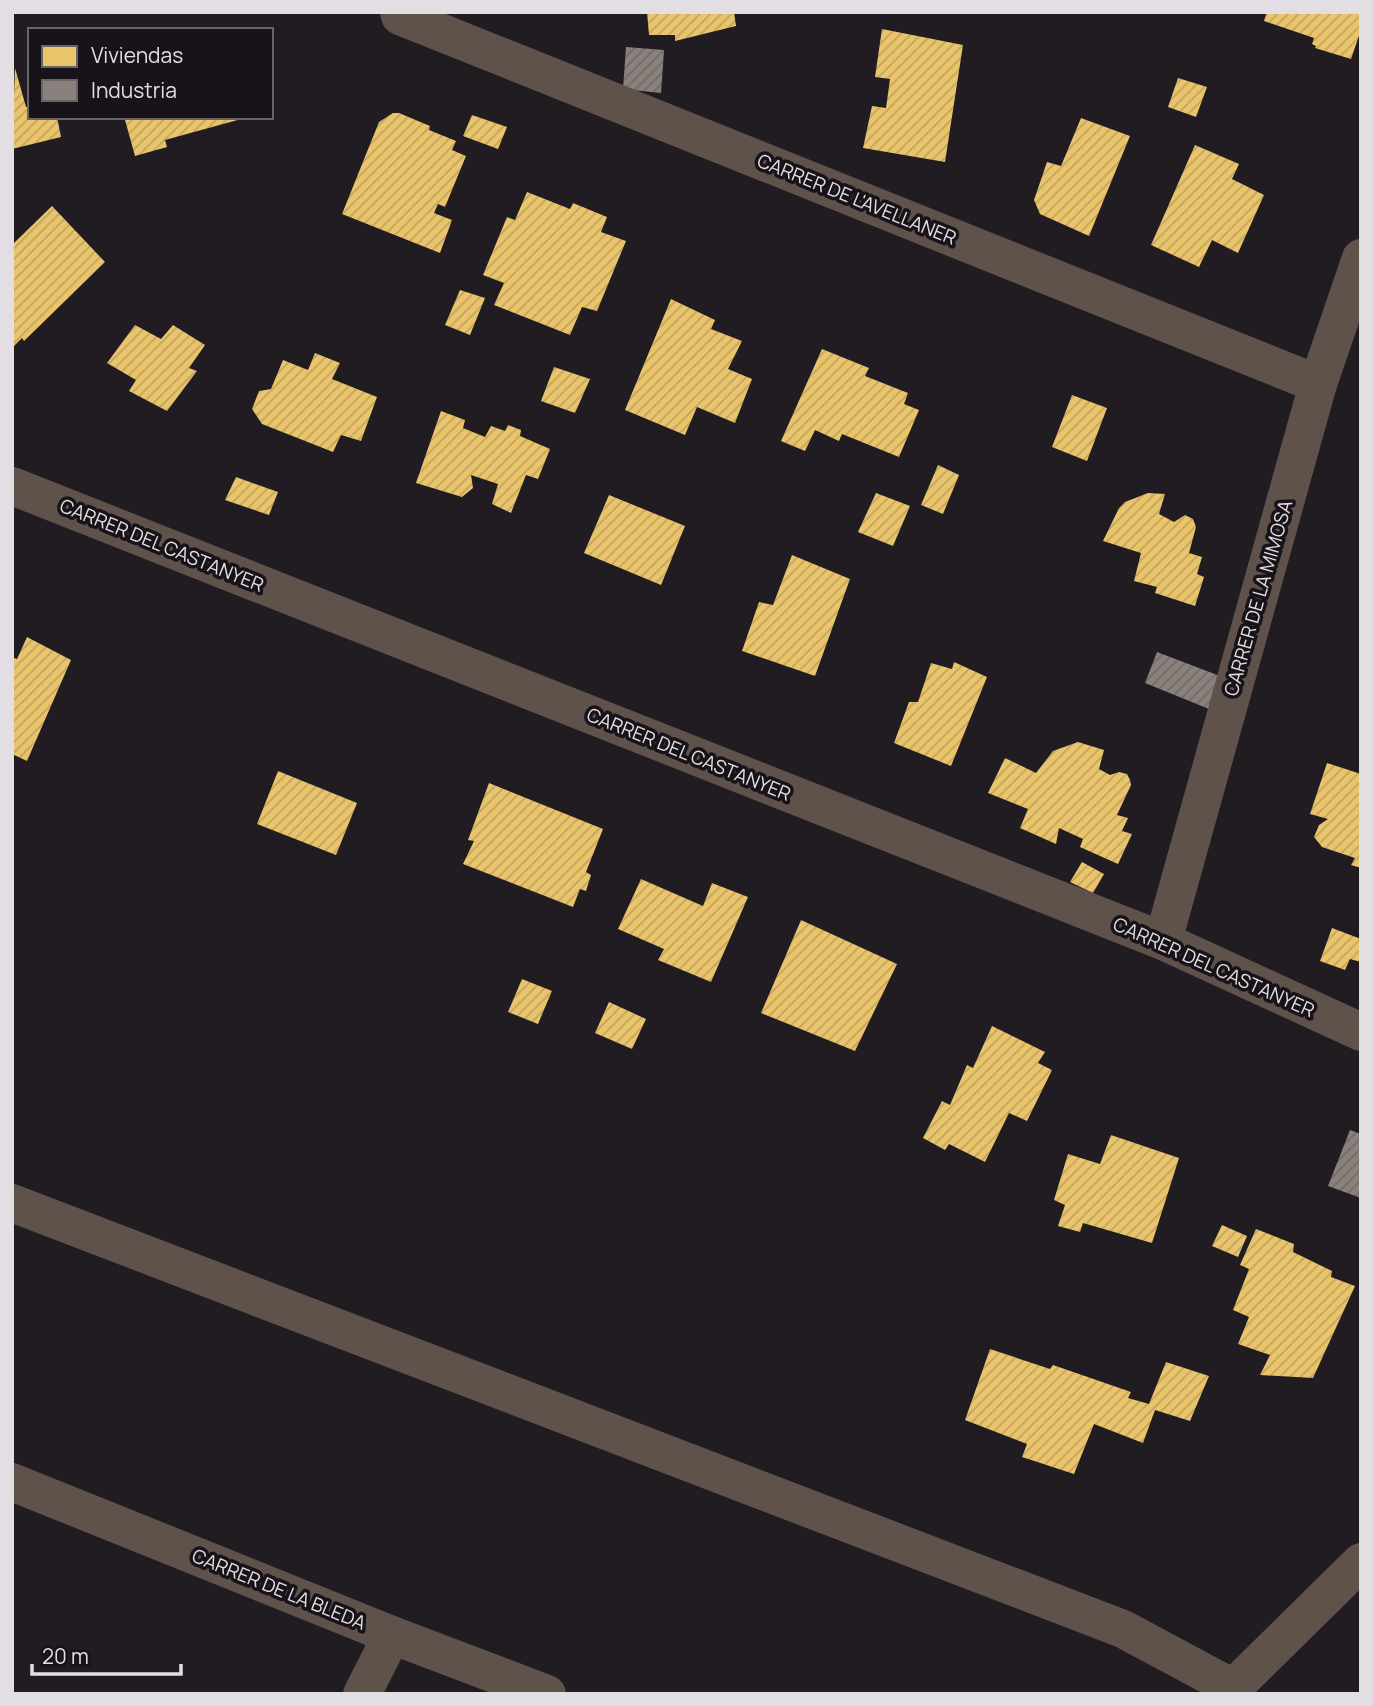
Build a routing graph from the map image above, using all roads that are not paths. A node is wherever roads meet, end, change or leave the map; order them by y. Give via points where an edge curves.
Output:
1 (399, 12) edge
2 (1361, 258) edge
3 (1318, 384) junction
4 (12, 486) edge
5 (1163, 941) junction
6 (1361, 1032) edge
7 (12, 1203) edge
8 (12, 1482) edge
9 (1361, 1562) edge
10 (392, 1635) junction
11 (1230, 1691) edge
12 (362, 1694) edge
13 (547, 1694) edge

1 - 3 street, CARRER DE L'AVELLANER
2 - 3 street, CARRER DE LA MIMOSA
3 - 5 street, CARRER DE LA MIMOSA
4 - 5 street, CARRER DEL CASTANYER
5 - 6 street, CARRER DEL CASTANYER
7 - 11 street via 1123,1629
8 - 10 street, CARRER DE LA BLEDA
9 - 11 street
10 - 12 street
10 - 13 street, CARRER DE LA BLEDA

